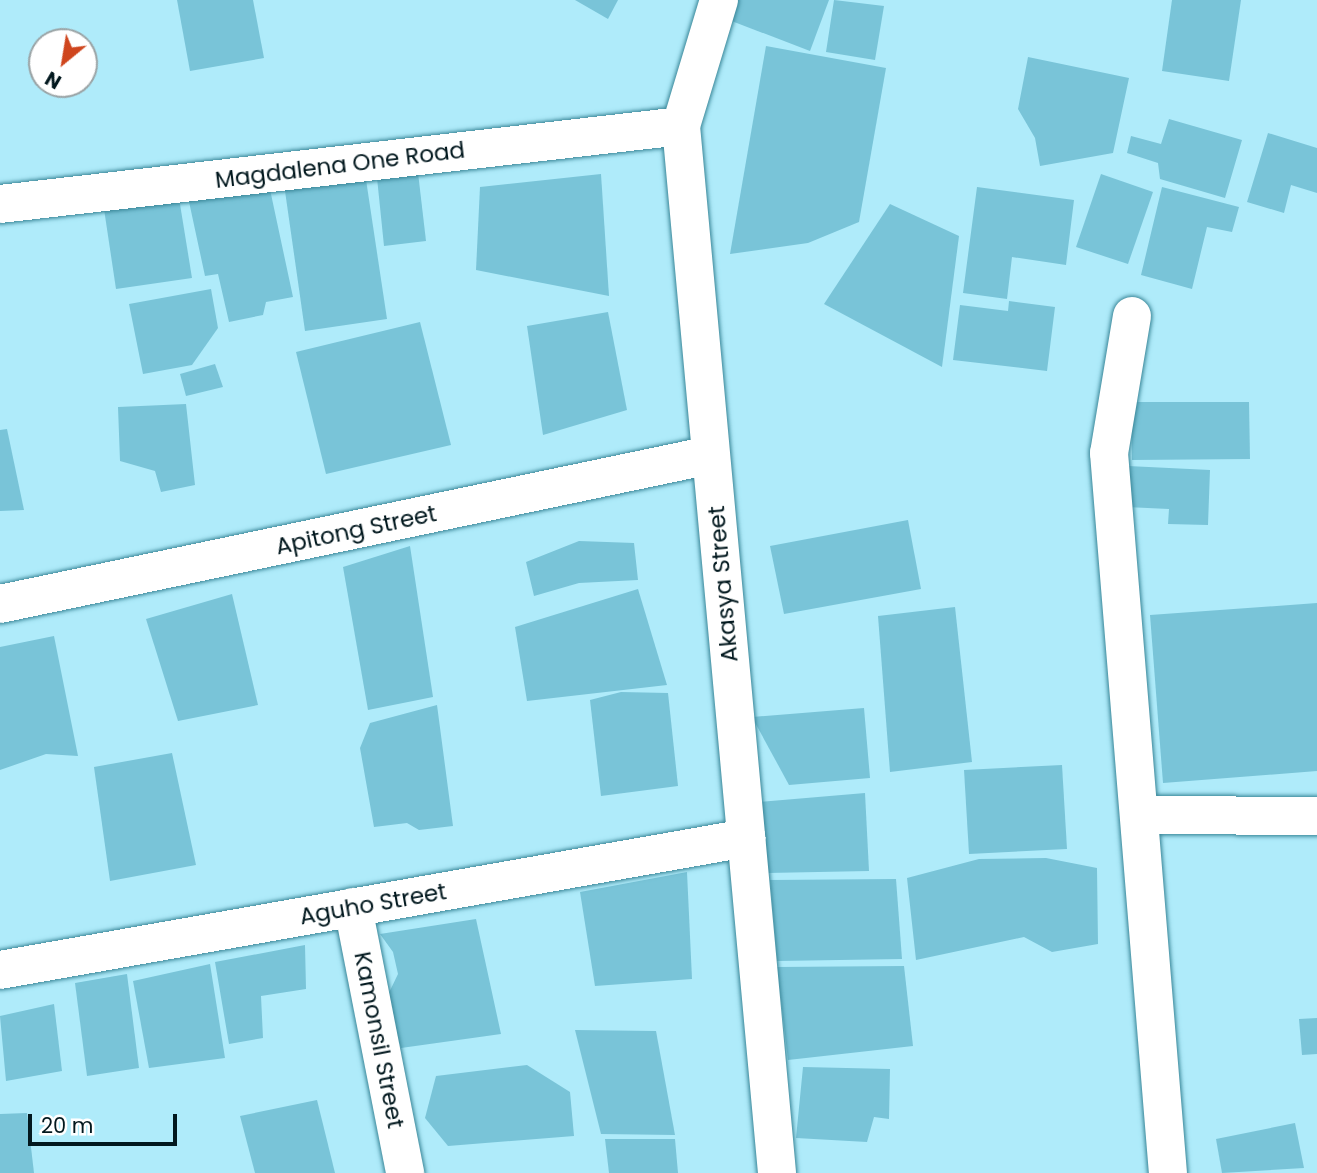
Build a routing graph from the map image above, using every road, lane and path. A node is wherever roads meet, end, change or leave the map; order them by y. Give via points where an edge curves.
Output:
1 (719, 0) edge
2 (681, 126) junction
3 (0, 204) edge
4 (1132, 316) dead end
5 (711, 456) junction
6 (0, 604) edge
7 (1139, 815) junction
8 (1317, 816) edge
9 (746, 838) junction
10 (353, 907) junction
11 (0, 970) edge
12 (405, 1173) edge
13 (776, 1173) edge
14 (1168, 1173) edge

1 - 2 street, Akasya Street
2 - 3 street, Magdalena One Road
2 - 5 street, Akasya Street
4 - 7 street via 1109,453
5 - 6 street, Apitong Street
5 - 9 street, Akasya Street
7 - 8 street
7 - 14 street
9 - 10 street, Aguho Street
9 - 13 street, Akasya Street
10 - 11 street, Aguho Street
10 - 12 street, Kamonsil Street

